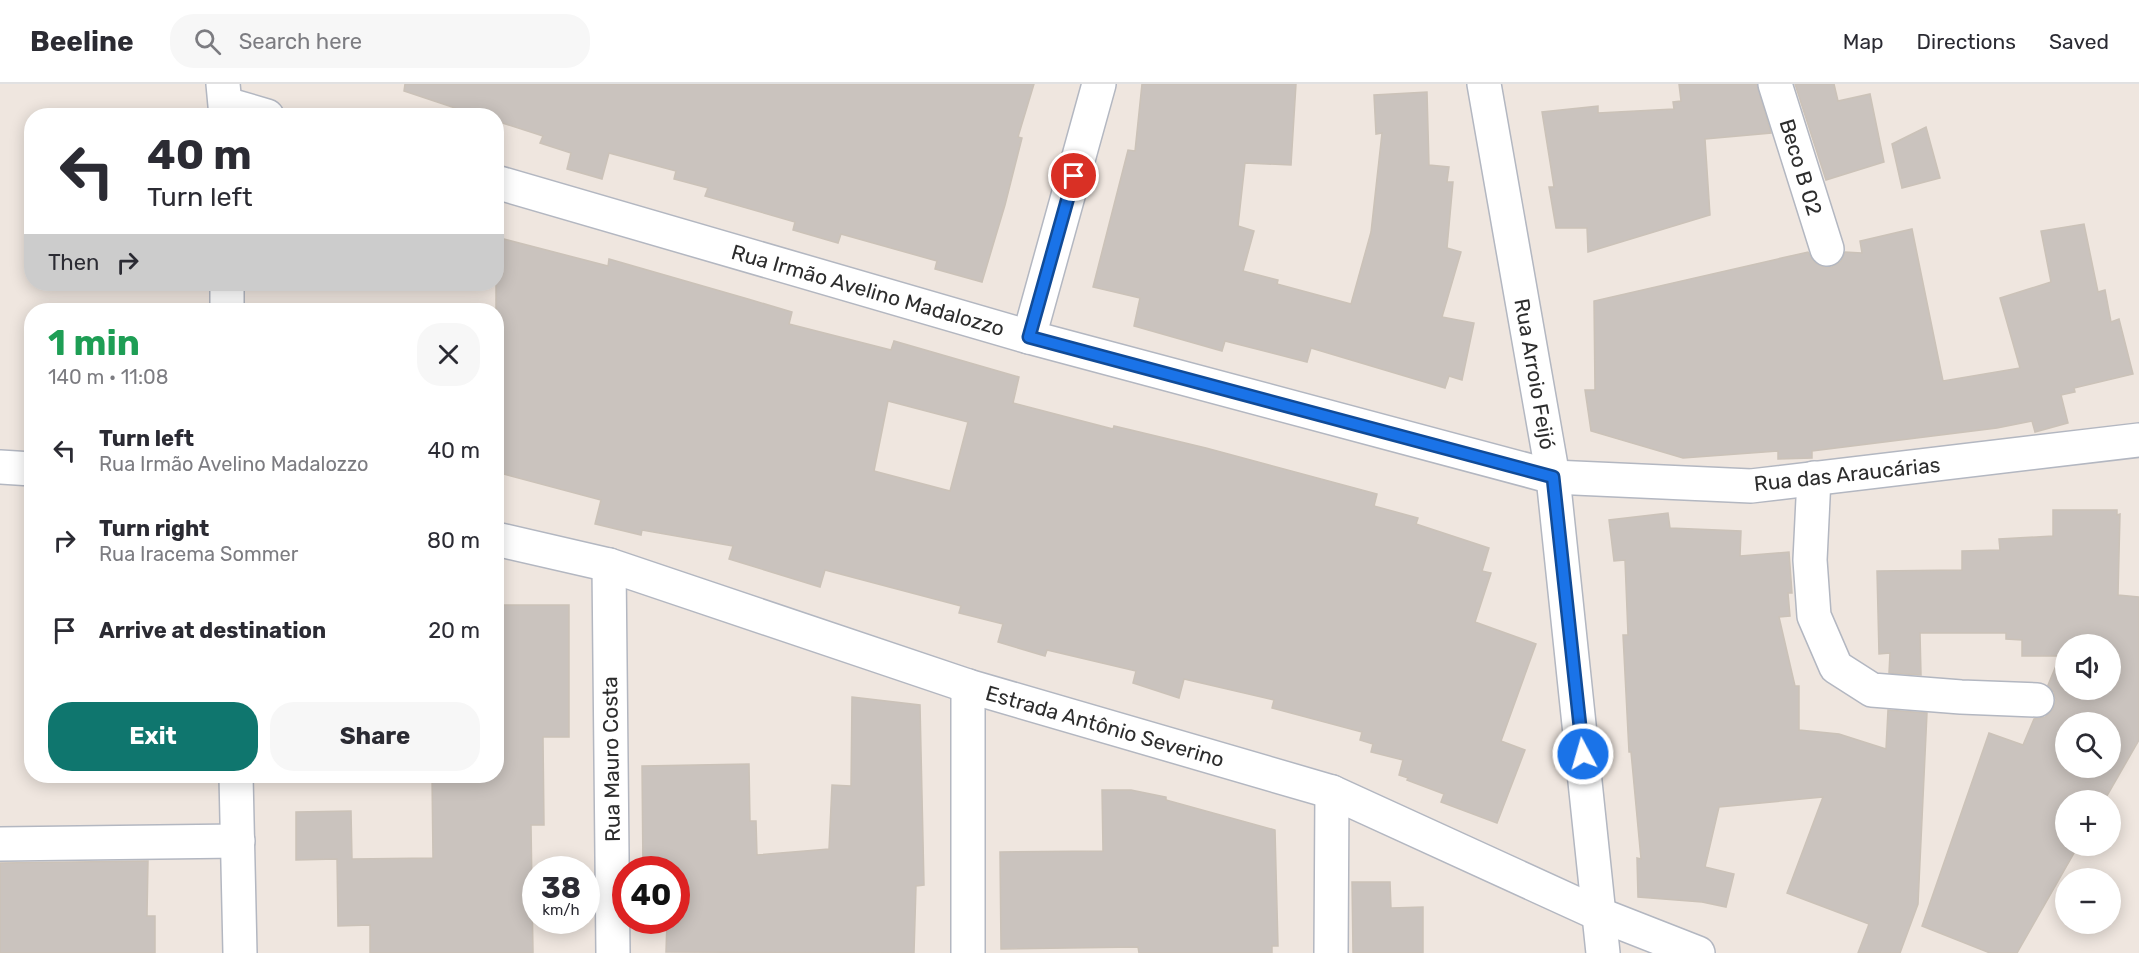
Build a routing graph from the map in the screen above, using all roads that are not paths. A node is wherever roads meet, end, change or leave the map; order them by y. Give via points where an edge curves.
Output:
1 (1099, 84) edge
2 (1484, 84) edge
3 (1775, 84) edge
4 (225, 101) edge
5 (245, 108) edge
6 (504, 184) edge
7 (1827, 249) dead end
8 (1029, 337) junction
9 (2139, 440) edge
10 (0, 467) edge
11 (24, 468) edge
12 (1553, 477) junction
13 (1814, 478) junction
14 (504, 541) edge
15 (609, 565) junction
16 (968, 686) junction
17 (2037, 700) dead end
18 (236, 783) edge
19 (1332, 792) junction
20 (238, 841) junction
21 (0, 844) edge
22 (1600, 915) junction
23 (240, 953) edge
24 (613, 953) edge
25 (968, 953) edge
26 (1331, 953) edge
27 (1603, 953) edge
28 (1698, 953) edge

1 - 8 street
2 - 12 street, Rua Arroio Feijó
3 - 7 street, Beco B 02
4 - 5 street
6 - 8 street, Rua Irmão Avelino Madalozzo
8 - 12 street, Rua Irmão Avelino Madalozzo
9 - 13 street, Rua das Araucárias
10 - 11 street
12 - 13 street, Rua das Araucárias via 1751,486
12 - 22 street, Rua Arroio Feijó
13 - 17 street via 1810,560 1814,616 1836,667 1872,690
14 - 15 street, Estrada Antônio Severino
15 - 16 street, Estrada Antônio Severino
15 - 24 street, Rua Mauro Costa
16 - 19 street, Estrada Antônio Severino
16 - 25 street
18 - 20 street
19 - 22 street, Estrada Antônio Severino
19 - 26 street
20 - 21 street
20 - 23 street
22 - 27 street, Rua Arroio Feijó
22 - 28 street, Estrada Antônio Severino

